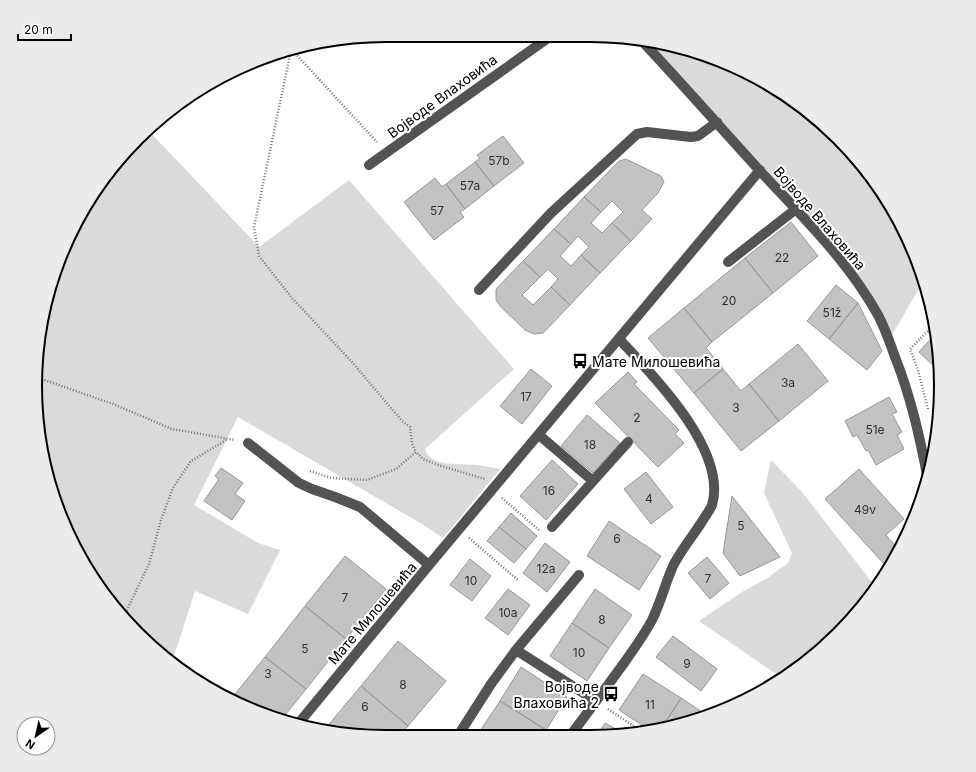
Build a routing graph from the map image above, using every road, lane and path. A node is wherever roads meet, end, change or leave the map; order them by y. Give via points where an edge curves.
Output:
1 (543, 42) edge
2 (648, 47) edge
3 (296, 54) edge
4 (290, 56) edge
5 (717, 122) junction
6 (387, 152) junction
7 (369, 165) dead end
8 (760, 170) junction
9 (796, 209) junction
10 (728, 262) dead end
11 (479, 290) dead end
12 (929, 331) edge
13 (619, 339) junction
14 (928, 410) dead end
15 (539, 435) junction
16 (228, 439) dead end
17 (628, 442) dead end
18 (248, 443) dead end
19 (416, 452) dead end
20 (925, 464) edge
21 (593, 481) junction
22 (492, 490) junction
23 (552, 527) dead end
24 (459, 530) junction
25 (545, 535) dead end
26 (429, 565) junction
27 (579, 575) dead end
28 (518, 580) dead end
29 (126, 612) edge
30 (516, 650) junction
31 (596, 701) junction
32 (612, 712) dead end
33 (302, 719) edge
34 (635, 727) edge
35 (462, 730) edge
36 (574, 730) edge

1 - 6 street, Војводе Влаховића
2 - 5 street, Војводе Влаховића
3 - 6 path
4 - 19 path via 254,227 260,256 292,298 410,427 412,444
5 - 8 street, Војводе Влаховића
5 - 11 street via 698,136 647,132 637,134 551,212
6 - 7 street, Војводе Влаховића
8 - 9 street, Војводе Влаховића
8 - 13 street, Мате Милошевића
9 - 10 street
9 - 20 street, Војводе Влаховића via 841,260 878,316 912,404
12 - 14 path via 910,349
13 - 15 street, Мате Милошевића
13 - 31 street via 644,365 687,418 698,436 711,466 714,496 711,507 677,559 651,621
15 - 21 street
15 - 22 street, Мате Милошевића
16 - 29 path via 191,461 173,488 161,520 150,564
17 - 21 street
18 - 26 street via 299,483 360,507
21 - 23 street
22 - 24 street, Мате Милошевића
22 - 25 path
24 - 26 street, Мате Милошевића
24 - 28 path
26 - 33 street, Мате Милошевића
27 - 30 street
30 - 31 street
30 - 35 street
31 - 36 street
32 - 34 path

